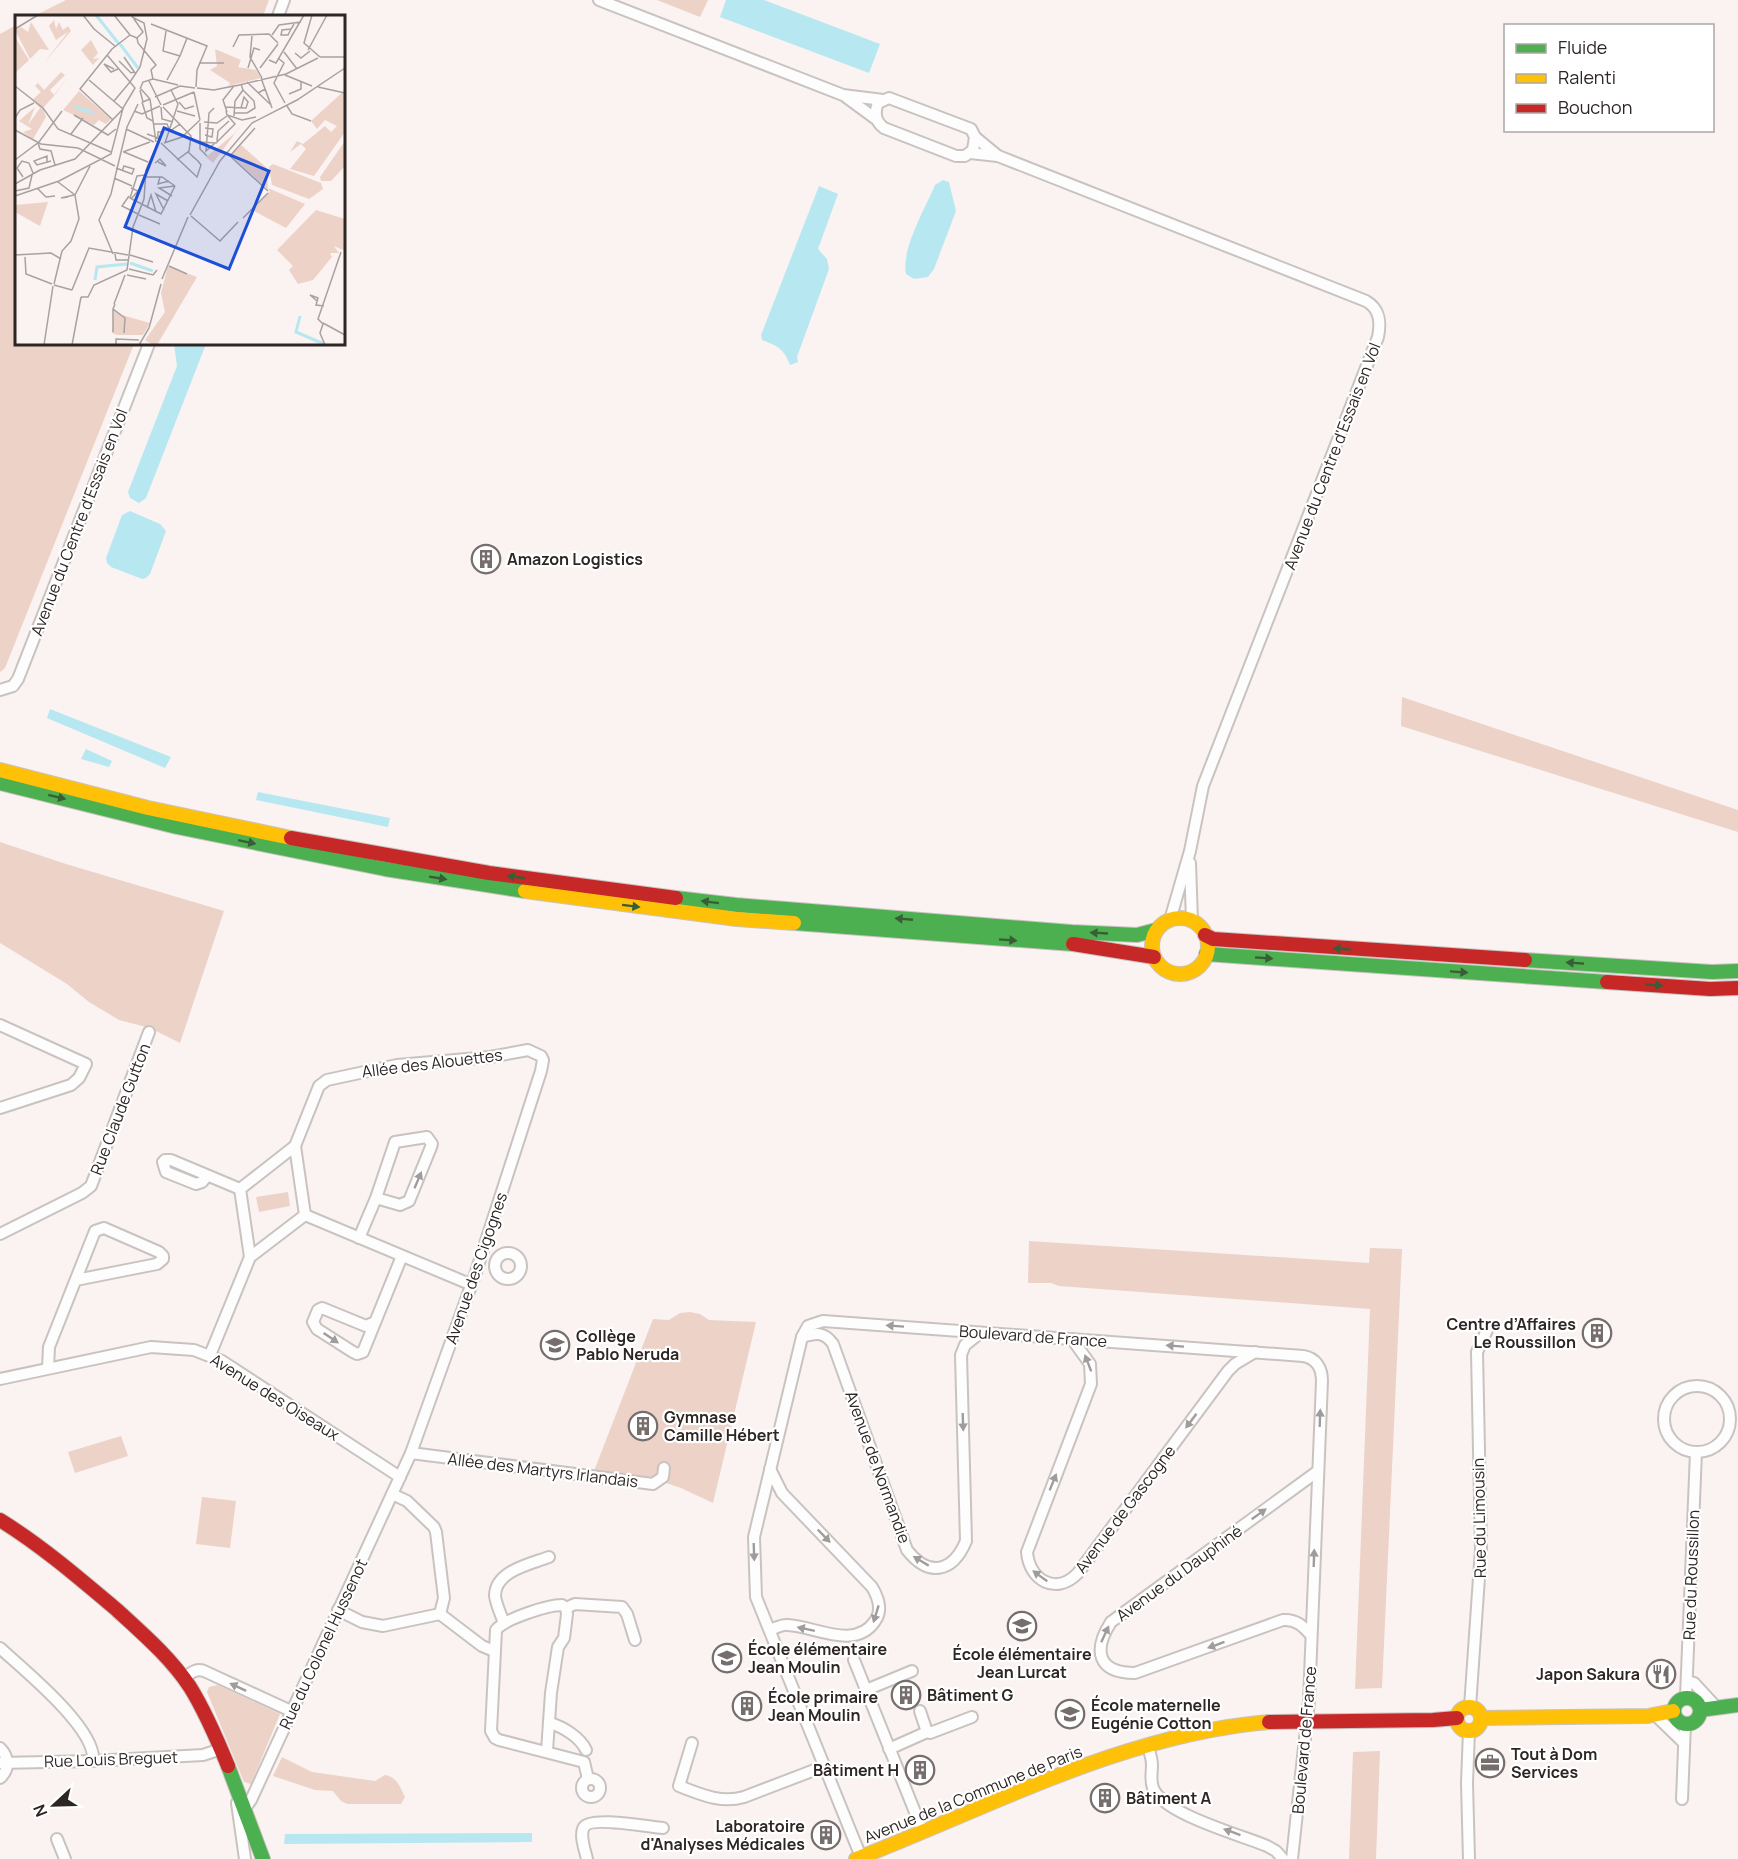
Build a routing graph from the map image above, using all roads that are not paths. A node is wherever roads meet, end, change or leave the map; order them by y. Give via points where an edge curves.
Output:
1 (284, 0) edge
2 (599, 0) edge
3 (278, 15) edge
4 (843, 95) junction
5 (883, 100) junction
6 (876, 119) junction
7 (975, 137) junction
8 (970, 153) junction
9 (998, 156) junction
10 (149, 345) edge
11 (0, 690) edge
12 (0, 770) edge
13 (0, 783) edge
14 (1190, 851) junction
15 (1170, 920) junction
16 (1192, 921) junction
17 (1156, 930) junction
18 (1205, 935) junction
19 (1206, 954) junction
20 (1154, 957) junction
21 (1738, 971) edge
22 (1738, 988) edge
23 (0, 1025) edge
24 (149, 1032) dead end
25 (541, 1056) joint
26 (0, 1107) edge
27 (295, 1146) junction
28 (207, 1176) dead end
29 (240, 1189) junction
30 (376, 1198) junction
31 (305, 1215) junction
32 (0, 1234) edge
33 (359, 1238) junction
34 (486, 1241) junction
35 (402, 1256) junction
36 (499, 1256) junction
37 (249, 1257) junction
38 (495, 1268) junction
39 (477, 1272) junction
40 (76, 1280) junction
41 (471, 1285) junction
42 (375, 1322) junction
43 (1487, 1330) dead end
44 (980, 1333) junction
45 (802, 1337) junction
46 (1072, 1339) junction
47 (1255, 1352) junction
48 (210, 1355) junction
49 (48, 1368) junction
50 (0, 1379) edge
51 (1696, 1452) junction
52 (411, 1454) junction
53 (664, 1468) dead end
54 (770, 1469) junction
55 (1318, 1472) junction
56 (400, 1477) junction
57 (393, 1494) junction
58 (0, 1520) edge
59 (549, 1557) dead end
60 (566, 1608) junction
61 (338, 1610) junction
62 (440, 1614) junction
63 (504, 1623) junction
64 (770, 1630) junction
65 (1311, 1635) junction
66 (635, 1640) dead end
67 (0, 1648) edge
68 (494, 1651) junction
69 (854, 1660) dead end
70 (912, 1671) dead end
71 (184, 1678) junction
72 (1687, 1681) junction
73 (866, 1690) junction
74 (1686, 1697) junction
75 (1738, 1705) edge
76 (1470, 1707) junction
77 (1717, 1708) junction
78 (1700, 1710) junction
79 (291, 1711) junction
80 (920, 1711) dead end
81 (1673, 1711) junction
82 (1654, 1715) junction
83 (972, 1716) dead end
84 (1457, 1718) junction
85 (1481, 1718) junction
86 (1308, 1721) junction
87 (550, 1723) junction
88 (1685, 1724) junction
89 (1469, 1731) junction
90 (927, 1732) junction
91 (692, 1743) dead end
92 (1684, 1743) junction
93 (1148, 1747) junction
94 (0, 1748) edge
95 (221, 1749) junction
96 (889, 1749) junction
97 (585, 1750) dead end
98 (547, 1751) junction
99 (93, 1761) junction
100 (4, 1763) edge
101 (825, 1766) junction
102 (0, 1778) edge
103 (588, 1779) dead end
104 (235, 1787) junction
105 (1682, 1799) dead end
106 (244, 1810) junction
107 (663, 1828) dead end
108 (923, 1832) junction
109 (57, 1839) dead end
110 (859, 1858) edge
111 (65, 1859) edge
112 (245, 1859) edge
113 (263, 1859) edge
114 (587, 1859) edge
115 (1283, 1859) edge
116 (1292, 1859) edge
117 (1469, 1859) edge

1 - 3 street
2 - 4 street, Avenue du Centre d'Essais en Vol
4 - 5 street, Avenue du Centre d'Essais en Vol
4 - 6 street, Avenue du Centre d'Essais en Vol
5 - 6 street via 876,108
5 - 7 street, Avenue du Centre d'Essais en Vol via 893,98 967,126
6 - 8 street, Avenue du Centre d'Essais en Vol via 884,128 956,156
7 - 8 street
7 - 9 street, Avenue du Centre d'Essais en Vol
8 - 9 street, Avenue du Centre d'Essais en Vol
9 - 14 street, Avenue du Centre d'Essais en Vol via 1366,301 1379,315 1378,337 1203,786
10 - 11 street, Avenue du Centre d'Essais en Vol via 18,679 13,686
17 -> 12 main road via 1137,935 1072,932 611,891 297,839 148,808
13 -> 20 main road via 177,827 491,886 737,919 1086,945
14 - 15 street
14 - 16 street
15 - 16 main road
15 - 17 main road
16 - 18 main road
17 - 20 main road
18 - 19 main road
21 -> 18 main road via 1282,945
19 - 20 main road via 1197,968 1181,973 1165,969
19 -> 22 main road
23 - 26 street via 86,1064 70,1085
24 - 32 street, Rue Claude Gutton via 91,1186
25 - 27 street, Allée des Alouettes via 528,1050 397,1065 322,1082
25 - 34 street, Avenue des Cigognes via 543,1065
27 - 29 street
27 - 31 street
28 - 29 street
29 - 37 street
30 -> 30 street via 400,1205 409,1201 432,1144 427,1137 395,1142
30 - 33 street
31 - 33 street
31 - 37 street
33 - 35 street
34 - 36 street
34 - 39 street, Avenue des Cigognes
35 - 41 street
35 - 42 street
36 - 38 street
36 - 38 street via 517,1256 520,1272 506,1280
37 - 48 street
38 - 39 street
39 - 41 street, Avenue des Cigognes
40 - 40 street via 157,1264 163,1256 99,1228
40 - 49 street via 49,1347
41 - 52 street, Avenue des Cigognes
42 -> 42 street via 366,1326 322,1308 313,1322 317,1329 357,1354 363,1352
43 - 76 street, Rue du Limousin via 1477,1352 1481,1558
44 -> 45 street, Boulevard de France via 823,1321 808,1326
44 -> 45 street, Avenue de Normandie via 965,1345 961,1356 966,1541 952,1563 937,1568 917,1562 907,1550 833,1344 821,1334
44 - 46 street, Boulevard de France
45 - 54 street
47 -> 46 street, Boulevard de France
47 -> 46 street, Avenue de Gascogne via 1228,1371 1078,1573 1070,1581 1053,1584 1033,1573 1027,1551 1091,1383 1090,1364
55 -> 47 street, Boulevard de France via 1322,1381 1319,1367 1307,1356
48 - 49 street, Avenue des Oiseaux via 186,1348 152,1347
48 - 56 street, Avenue des Oiseaux
49 - 50 street, Avenue des Oiseaux
51 - 51 street via 1720,1443 1730,1422 1728,1410 1716,1392 1697,1386 1678,1393 1668,1403 1664,1417 1672,1441 1682,1449
51 - 72 street, Rue du Roussillon
52 - 53 street, Allée des Martyrs Irlandais via 653,1484 663,1478
52 - 56 street, Avenue des Cigognes
54 -> 64 street via 754,1537 756,1597
54 -> 64 street via 782,1493 872,1587 879,1605 872,1625 854,1635 786,1624
65 -> 55 street, Boulevard de France
65 -> 55 street, Avenue du Dauphiné via 1301,1624 1283,1620 1135,1673 1116,1671 1102,1659 1101,1653 1104,1633 1119,1616
56 - 57 street, Rue du Colonel Hussenot
57 - 61 street, Rue du Colonel Hussenot
57 - 62 street via 407,1501 436,1532 444,1598
58 - 71 main road via 89,1584 155,1644
59 - 63 street via 504,1576 497,1585 495,1596
60 - 63 street via 548,1607
60 - 66 street via 574,1604 622,1607
60 - 87 street via 564,1638 558,1647 551,1693
61 - 62 street via 362,1622 383,1626
61 - 79 street, Rue du Colonel Hussenot
62 - 68 street
63 - 68 street via 496,1630
64 - 101 street
65 - 86 street, Boulevard de France
67 - 99 street via 51,1694 85,1734
68 - 98 street via 492,1735
69 - 73 street
70 - 73 street
79 -> 71 street via 199,1669
71 - 95 main road
72 - 74 street, Rue du Roussillon
72 - 77 street via 1694,1683
73 - 96 street
74 - 78 main road via 1696,1701
74 - 81 main road via 1677,1701
75 - 77 main road
76 - 84 main road via 1461,1710
76 - 85 main road
77 - 78 main road
78 - 88 main road via 1696,1721
79 - 106 street, Rue du Colonel Hussenot
80 - 90 street
81 - 82 main road
81 - 88 main road via 1677,1720
82 - 85 main road
82 - 92 street
83 - 90 street
84 - 86 main road, Avenue de la Commune de Paris
84 - 89 main road via 1459,1726
85 - 89 main road via 1476,1728
86 - 93 main road, Avenue de la Commune de Paris via 1235,1726
86 - 116 street, Boulevard de France
87 - 97 street via 580,1740
87 - 98 street
88 - 92 street
89 - 117 street
90 - 96 street
91 - 101 street via 679,1786 717,1799 744,1797
92 - 105 street
93 - 108 main road, Avenue de la Commune de Paris via 1086,1766
115 -> 93 street via 1271,1848 1163,1802 1152,1784
94 - 100 street via 7,1757
95 - 99 street, Rue Louis Breguet via 203,1755
95 - 104 main road
96 - 108 street
98 - 103 street via 584,1761
99 - 100 street, Rue Louis Breguet
100 - 102 street
101 - 110 street
104 - 106 main road
104 - 112 street
106 - 113 main road
107 - 114 street via 588,1823 582,1836
108 - 110 main road, Avenue de la Commune de Paris
109 - 111 street

